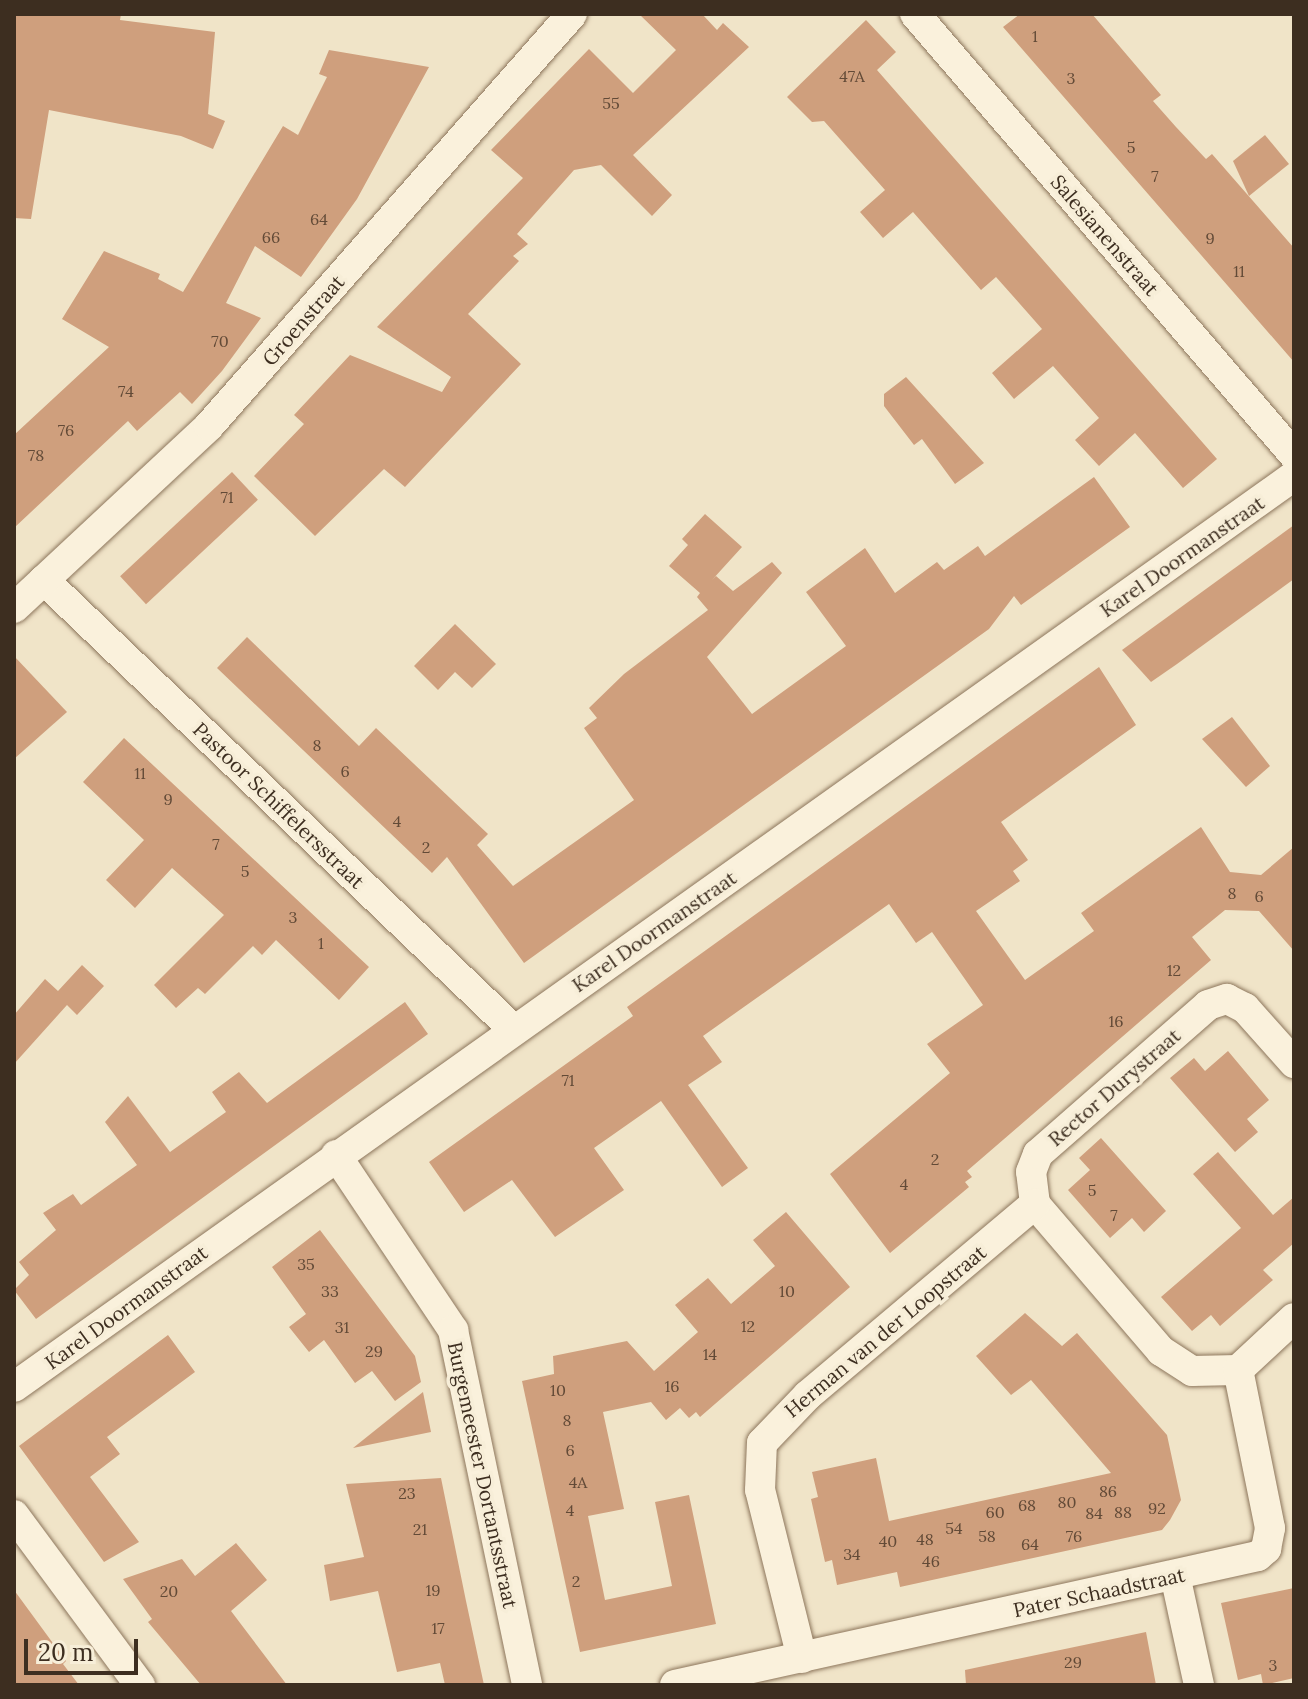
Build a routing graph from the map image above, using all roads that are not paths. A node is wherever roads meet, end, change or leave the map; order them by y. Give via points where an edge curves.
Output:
1 (572, 14) edge
2 (915, 14) edge
3 (1294, 455) edge
4 (1294, 476) edge
5 (44, 580) junction
6 (14, 608) edge
7 (514, 1030) junction
8 (1294, 1063) edge
9 (336, 1155) junction
10 (1035, 1204) junction
11 (1294, 1318) edge
12 (1238, 1370) junction
13 (14, 1387) edge
14 (14, 1515) edge
15 (1175, 1575) junction
16 (802, 1658) junction
17 (693, 1683) edge
18 (140, 1685) edge
19 (527, 1685) edge
20 (1199, 1685) edge

1 - 5 street, Groenstraat via 209,426
2 - 3 street, Salesianenstraat
4 - 7 street, Karel Doormanstraat
5 - 6 street, Groenstraat
5 - 7 street, Pastoor Schiffelersstraat
7 - 9 street, Karel Doormanstraat
8 - 10 street, Rector Durystraat via 1245,1008 1227,999 1208,1005 1038,1154 1031,1172
9 - 13 street, Karel Doormanstraat
9 - 19 street, Burgemeester Dortantsstraat via 453,1330
10 - 12 street via 1171,1360 1205,1373
10 - 16 street, Herman van der Loopstraat via 808,1395 762,1443 760,1490
11 - 12 street
12 - 15 street, Pater Schaadstraat via 1270,1539 1266,1549 1247,1561
14 - 18 street
15 - 16 street, Pater Schaadstraat
15 - 20 street
16 - 17 street, Pater Schaadstraat

